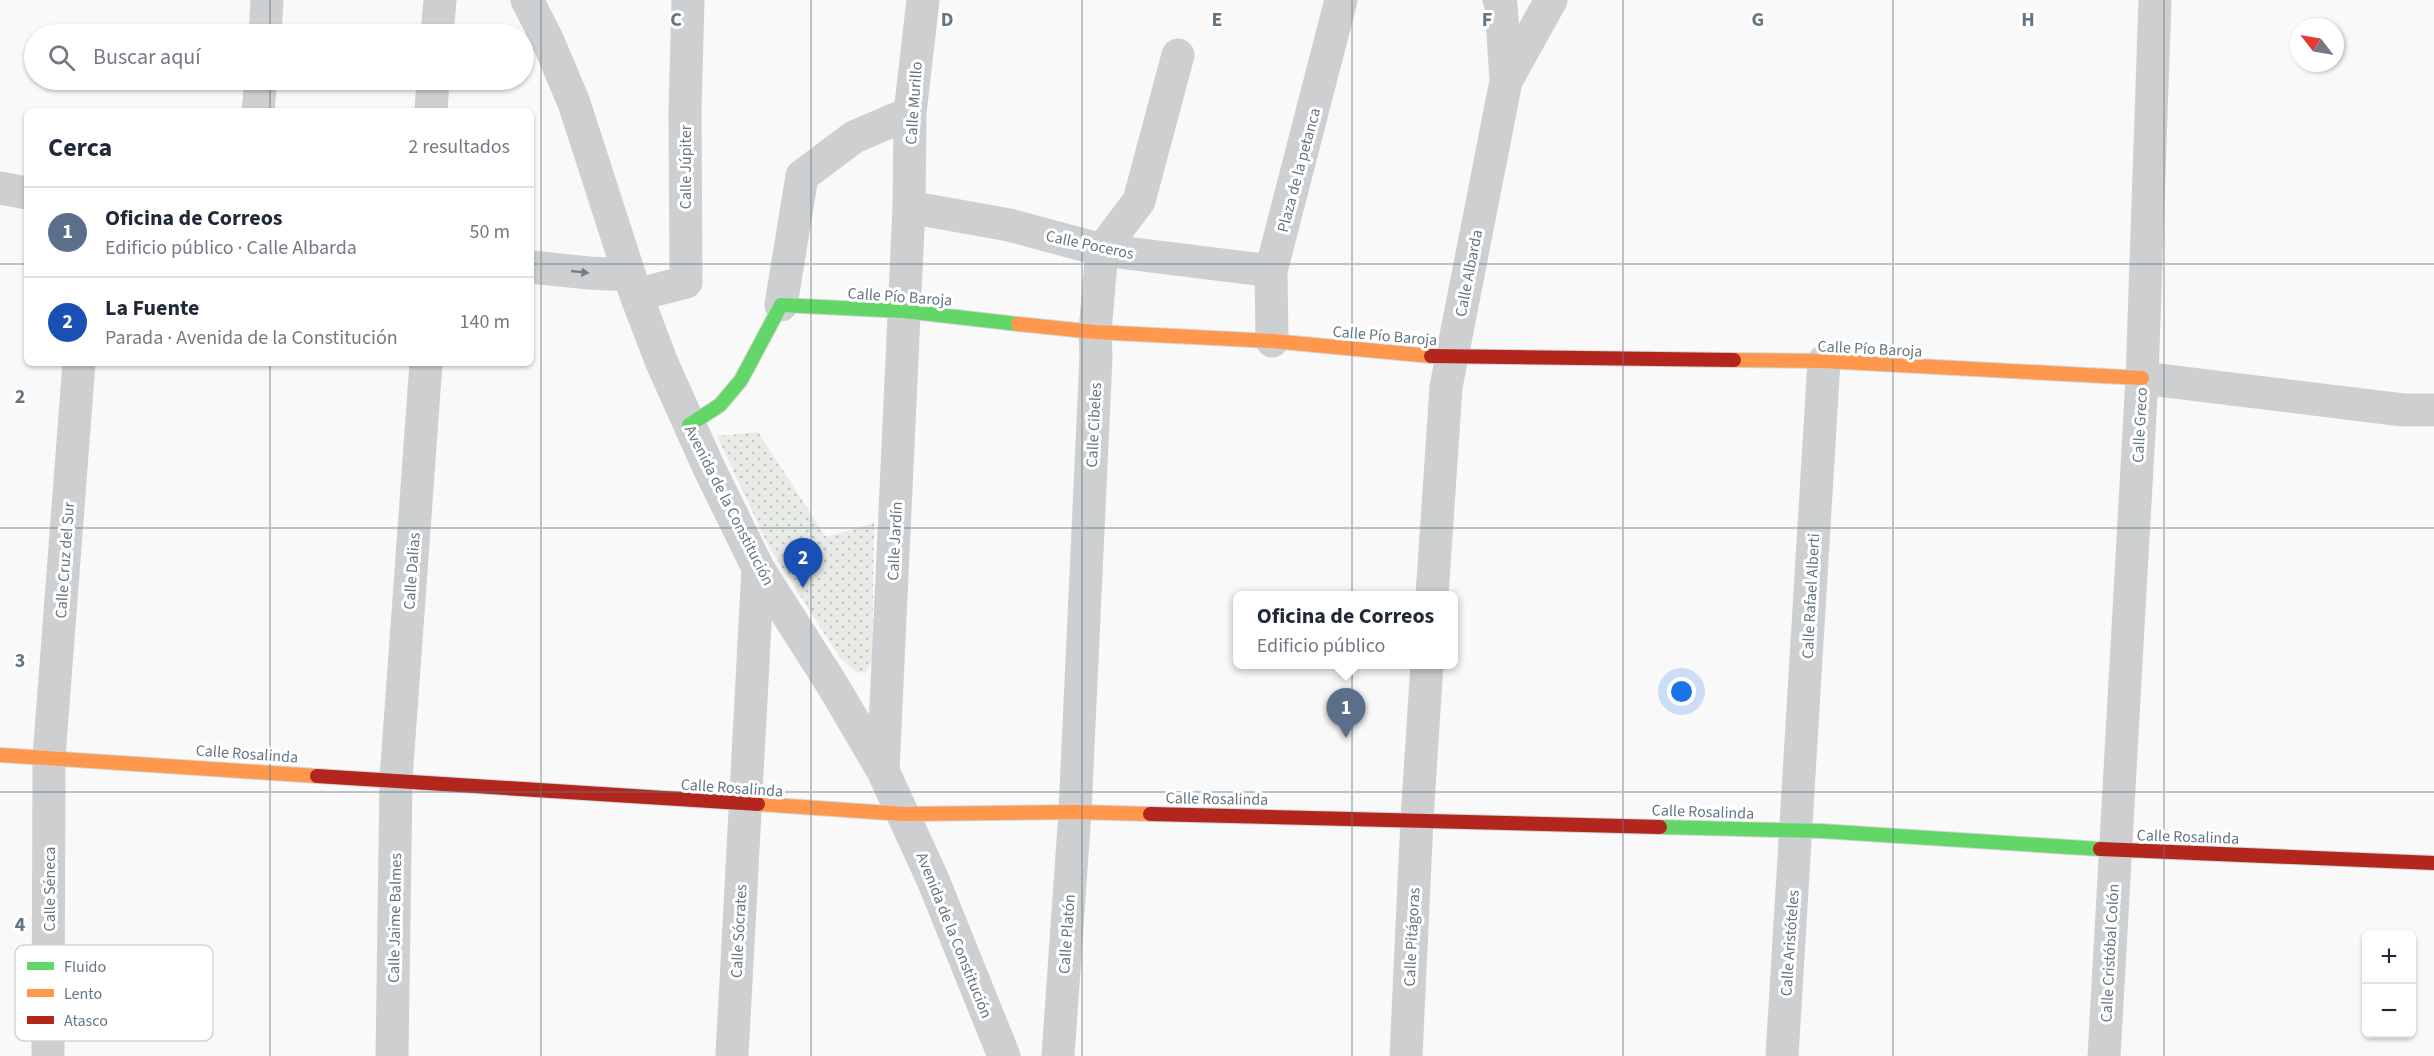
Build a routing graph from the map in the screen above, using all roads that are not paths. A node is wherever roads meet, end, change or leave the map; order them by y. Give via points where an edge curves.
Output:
1 (267, 0) edge
2 (440, 0) edge
3 (527, 0) edge
4 (688, 0) edge
5 (923, 0) edge
6 (1341, 0) edge
7 (1499, 0) edge
8 (1551, 0) edge
9 (2155, 0) edge
10 (266, 24) edge
11 (438, 24) edge
12 (1178, 55) dead end
13 (1506, 81) junction
14 (260, 90) edge
15 (433, 90) edge
16 (258, 108) edge
17 (431, 108) edge
18 (910, 113) junction
19 (0, 188) edge
20 (24, 192) edge
21 (909, 207) junction
22 (1102, 249) junction
23 (534, 267) edge
24 (1271, 271) junction
25 (632, 285) junction
26 (781, 305) junction
27 (904, 311) junction
28 (1095, 332) junction
29 (1272, 341) junction
30 (1452, 358) junction
31 (1824, 361) junction
32 (79, 366) edge
33 (426, 366) edge
34 (2142, 378) junction
35 (2434, 410) edge
36 (689, 425) junction
37 (758, 568) junction
38 (1432, 591) edge
39 (1427, 669) edge
40 (0, 755) edge
41 (49, 757) junction
42 (883, 771) junction
43 (396, 779) junction
44 (745, 805) junction
45 (1075, 812) junction
46 (904, 814) junction
47 (1417, 819) junction
48 (1796, 830) junction
49 (2115, 850) junction
50 (2434, 863) edge
51 (48, 945) edge
52 (48, 1041) edge
53 (48, 1056) edge
54 (392, 1056) edge
55 (732, 1056) edge
56 (1004, 1056) edge
57 (1058, 1056) edge
58 (1406, 1056) edge
59 (1782, 1056) edge
60 (2104, 1056) edge

1 - 10 street
2 - 11 street
3 - 25 street, Avenida de la Constitución via 574,104
4 - 25 street, Calle Júpiter via 686,282
5 - 18 street, Calle Murillo
6 - 24 street, Plaza de la petanca
7 - 13 street
8 - 13 street, Calle Albarda
9 - 34 street, Calle Greco
12 - 22 street via 1139,201
13 - 30 street, Calle Albarda
14 - 16 street
15 - 17 street
18 - 21 street, Calle Murillo
18 - 26 street via 854,137 802,176
19 - 20 street
21 - 22 street, Calle Poceros via 1009,225
21 - 27 street, Calle Murillo
22 - 24 street, Calle Poceros
22 - 28 street, Calle Cibeles
23 -> 25 street via 589,273
24 - 29 street, Plaza de la petanca
25 - 36 street, Avenida de la Constitución
26 - 27 street, Calle Pío Baroja
26 - 36 street via 741,380 720,405
27 - 28 street, Calle Pío Baroja
27 - 42 street, Calle Jardín
28 - 29 street, Calle Pío Baroja
28 - 45 street, Calle Cibeles
29 - 30 street, Calle Pío Baroja
30 - 31 street, Calle Pío Baroja
30 - 38 street, Calle Albarda via 1446,387
31 - 34 street, Calle Pío Baroja
31 - 48 street, Calle Rafael Alberti
32 - 41 street, Calle Cruz del Sur
33 - 43 street, Calle Dalias
34 - 35 street via 2403,410
34 - 49 street, Calle Greco
36 - 37 street, Avenida de la Constitución
37 - 42 street, Avenida de la Constitución
37 - 44 street, Calle Sócrates
39 - 47 street
40 - 41 street, Calle Rosalinda
41 - 43 street, Calle Rosalinda
41 - 51 street, Calle Séneca
42 - 46 street, Avenida de la Constitución
43 - 44 street, Calle Rosalinda
43 - 54 street, Calle Jaime Balmes
44 - 46 street, Calle Rosalinda
44 - 55 street, Calle Sócrates
45 - 46 street, Calle Rosalinda
45 - 47 street, Calle Rosalinda
45 - 57 street, Calle Platón
46 - 56 street, Avenida de la Constitución
47 - 48 street, Calle Rosalinda
47 - 58 street, Calle Pitágoras
48 - 49 street, Calle Rosalinda
48 - 59 street, Calle Aristóteles
49 - 50 street, Calle Rosalinda
49 - 60 street, Calle Cristóbal Colón
52 - 53 street, Calle Séneca

